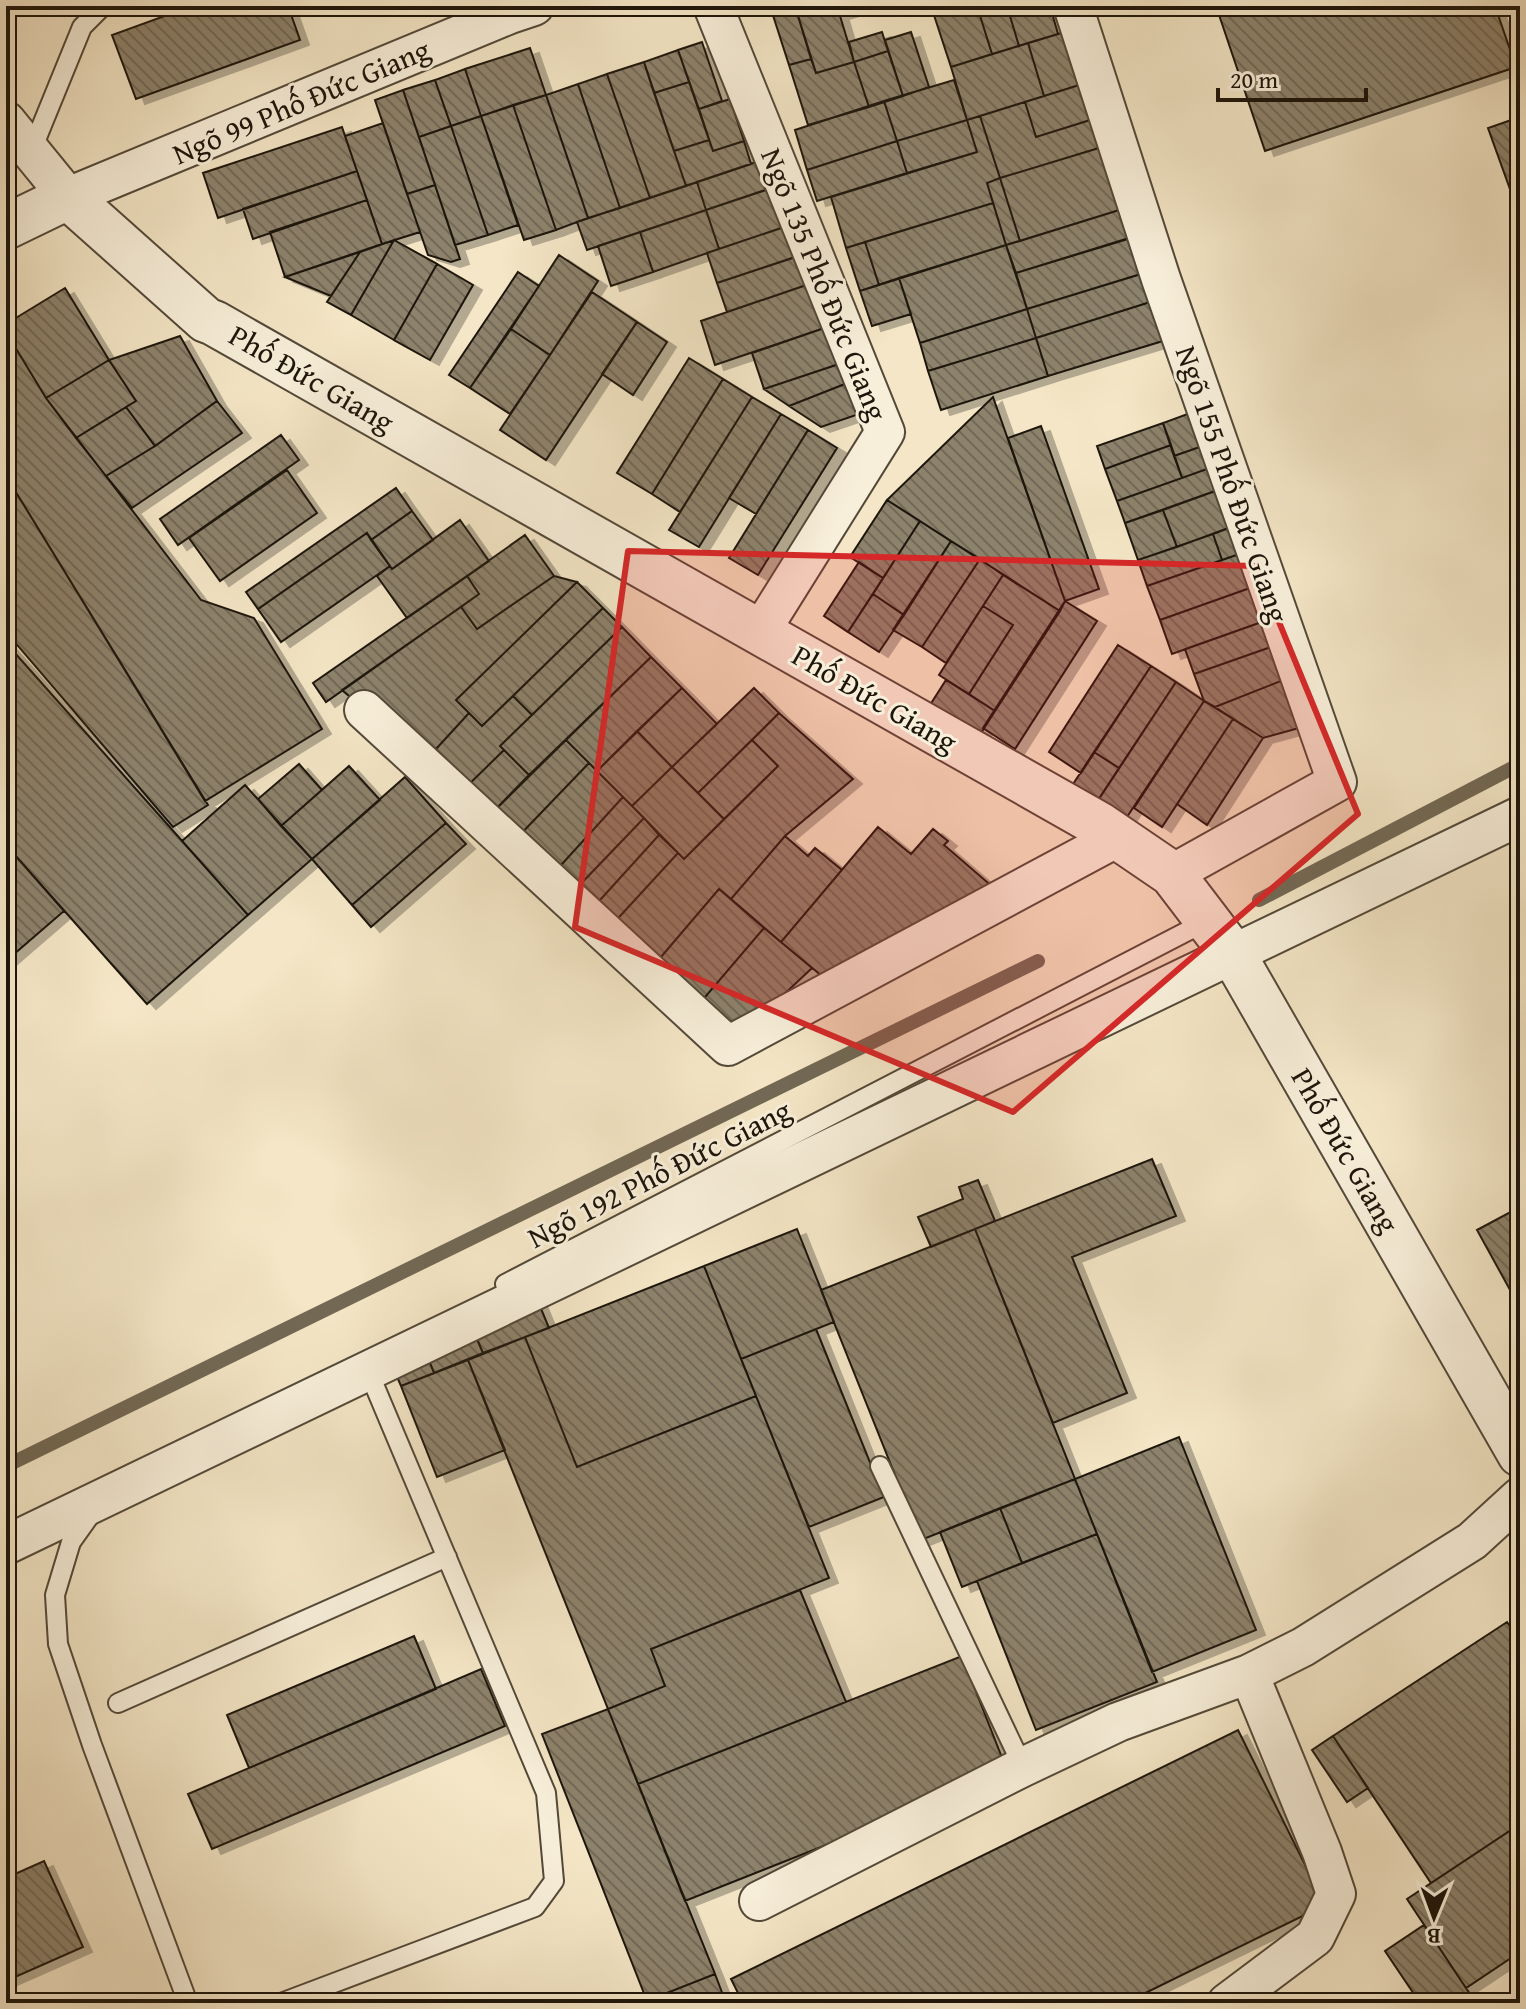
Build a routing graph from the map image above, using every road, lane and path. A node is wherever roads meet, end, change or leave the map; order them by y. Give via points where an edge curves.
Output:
1 (103, 6) edge
2 (713, 6) edge
3 (1073, 6) edge
4 (517, 9) edge
5 (6, 121) edge
6 (31, 152) junction
7 (68, 197) junction
8 (6, 227) edge
9 (760, 632) junction
10 (364, 710) dead end
11 (1520, 816) edge
12 (1118, 837) junction
13 (1172, 874) junction
14 (1221, 937) junction
15 (366, 1364) junction
16 (1520, 1454) edge
17 (880, 1466) dead end
18 (1520, 1497) edge
19 (104, 1498) junction
20 (6, 1545) edge
21 (447, 1557) junction
22 (1249, 1674) junction
23 (118, 1703) dead end
24 (1023, 1767) junction
25 (759, 1901) dead end
26 (188, 2003) edge
27 (281, 2003) edge
28 (1227, 2003) edge

1 - 6 lane via 82,27
2 - 9 street, Ngõ 135 Phố Đức Giang via 885,432
3 - 13 street, Ngõ 155 Phố Đức Giang via 1161,279 1337,782
4 - 7 street, Ngõ 99 Phố Đức Giang
5 - 6 street
6 - 7 street
7 - 8 street
7 - 9 street, Phố Đức Giang via 206,320
9 - 12 street, Phố Đức Giang
10 - 12 street via 728,1046
11 - 14 street
12 - 13 street, Phố Đức Giang
13 - 14 street, Phố Đức Giang
14 - 15 street
14 - 16 street, Phố Đức Giang
15 - 19 street
15 - 19 lane via 132,1467
15 - 21 lane
17 - 24 lane
18 - 22 street via 1472,1541 1303,1647
19 - 20 street
19 - 26 lane via 71,1542 55,1595 58,1644
21 - 23 lane
21 - 27 lane via 546,1793 554,1881 535,1907
22 - 24 street via 1118,1722
22 - 28 street via 1336,1894 1315,1937
24 - 25 street

